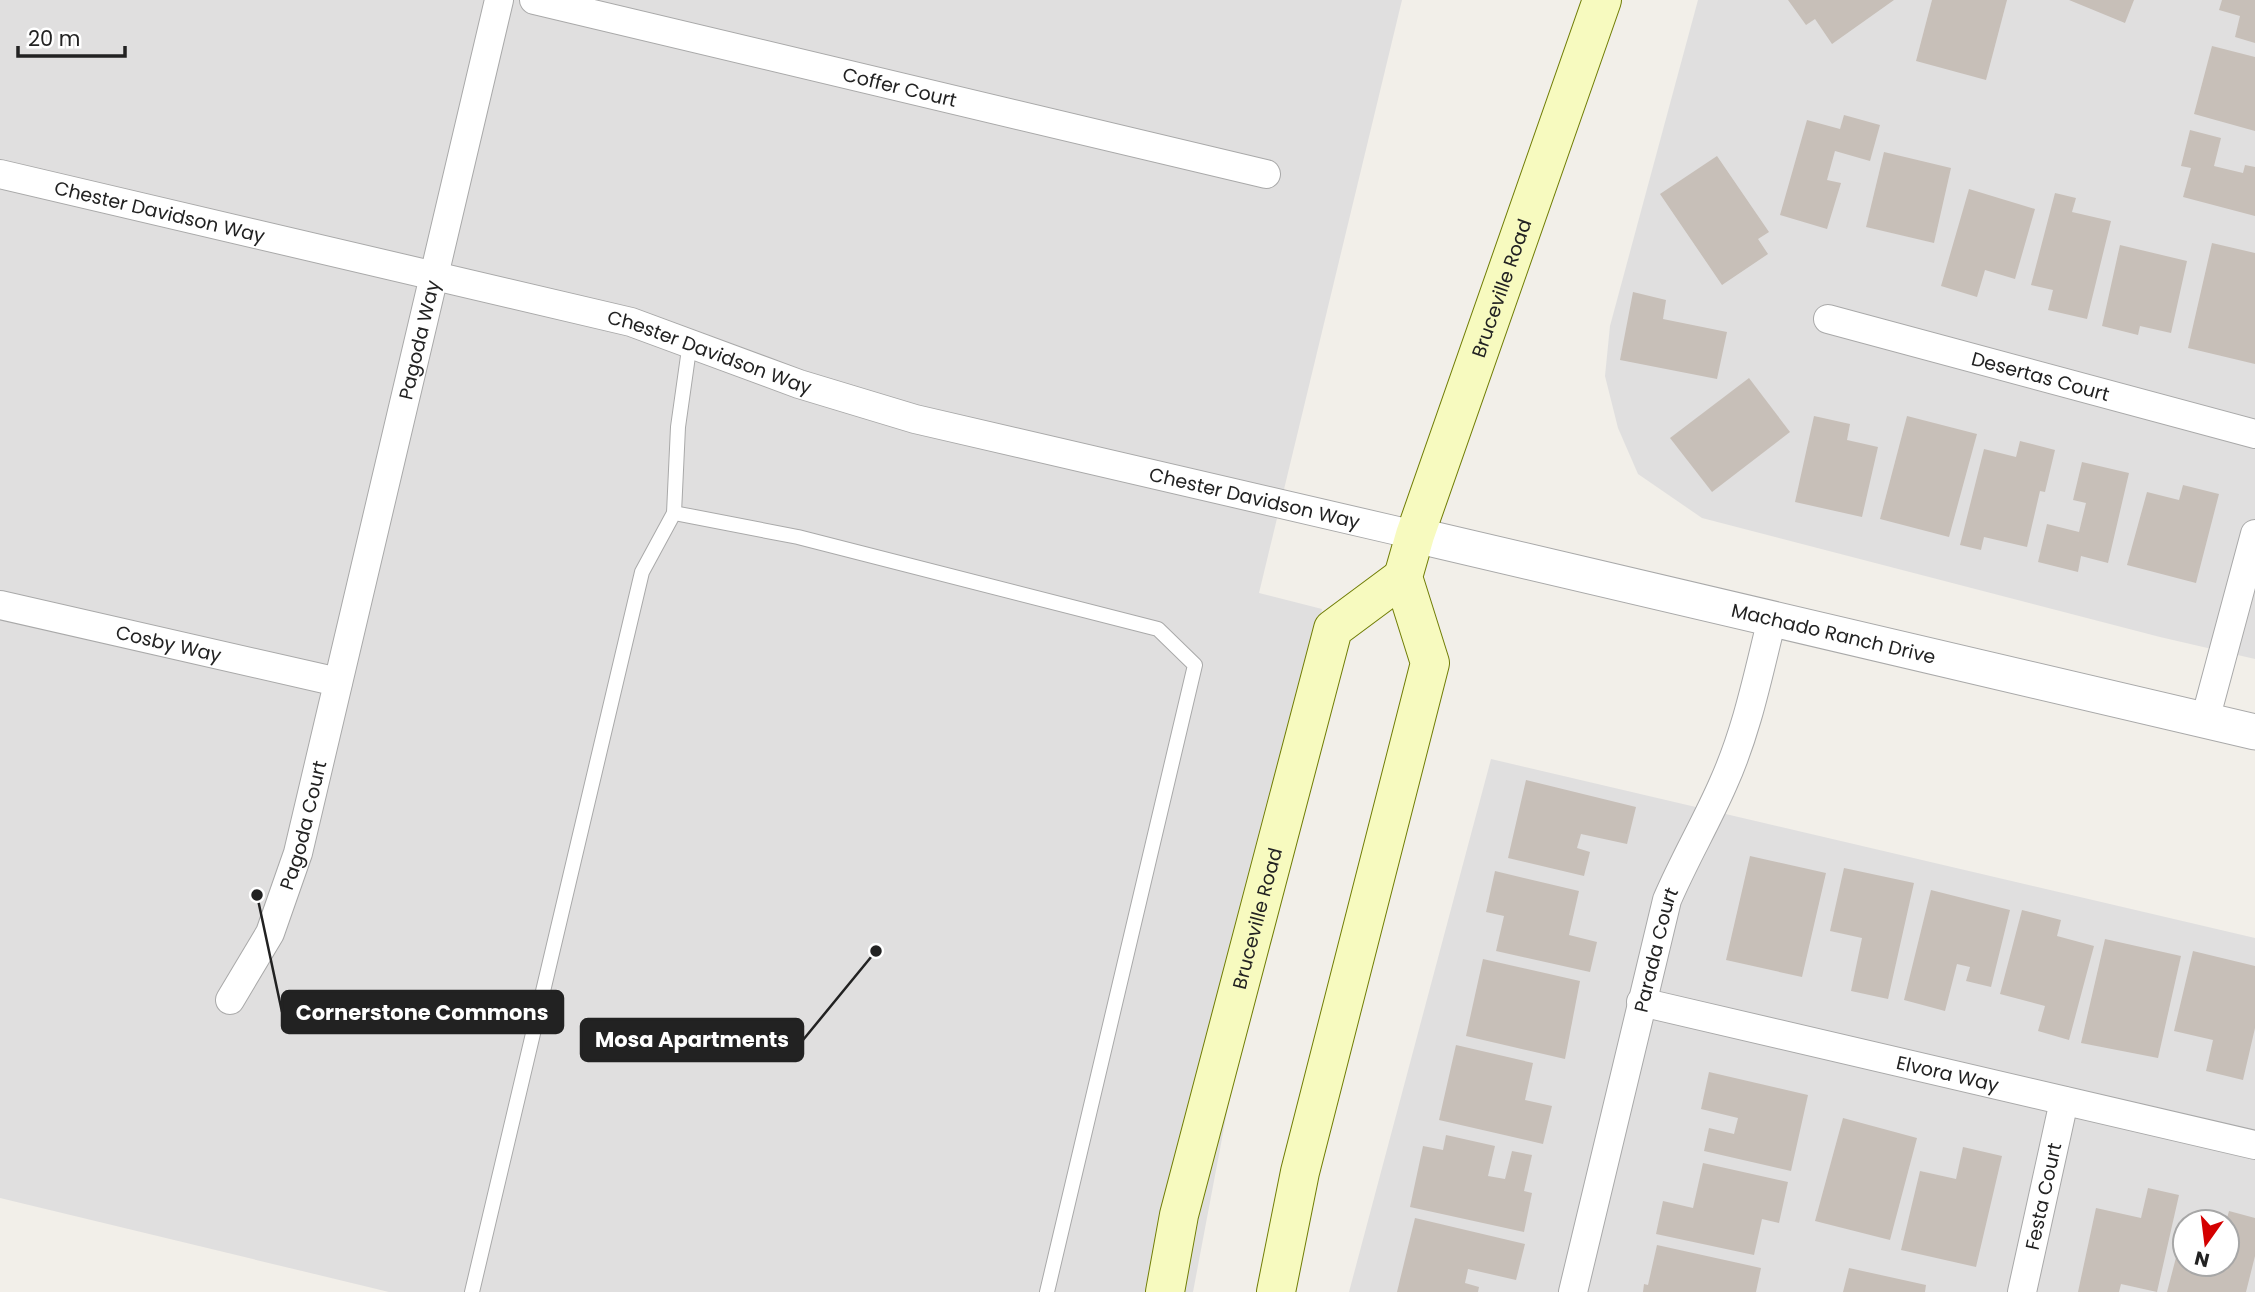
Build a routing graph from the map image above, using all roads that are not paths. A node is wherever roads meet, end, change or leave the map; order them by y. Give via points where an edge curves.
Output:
1 (499, 0) edge
2 (534, 0) edge
3 (1602, 0) edge
4 (0, 174) edge
5 (1266, 174) dead end
6 (434, 275) junction
7 (1828, 319) dead end
8 (690, 342) junction
9 (2255, 434) edge
10 (674, 513) junction
11 (2255, 534) edge
12 (1415, 535) junction
13 (1403, 577) junction
14 (0, 605) edge
15 (1772, 619) junction
16 (338, 682) junction
17 (2205, 720) junction
18 (2255, 732) edge
19 (230, 1000) dead end
20 (1641, 1002) junction
21 (2064, 1101) junction
22 (2255, 1146) edge
23 (472, 1292) edge
24 (1047, 1292) edge
25 (1165, 1292) edge
26 (1276, 1292) edge
27 (1573, 1292) edge
28 (2022, 1292) edge

1 - 6 street, Pagoda Way
2 - 5 street, Coffer Court
3 - 12 main road, Bruceville Road
4 - 6 street, Chester Davidson Way
6 - 8 street, Chester Davidson Way via 631,322
6 - 16 street, Pagoda Way
7 - 9 street, Desertas Court
8 - 10 lane via 678,427
8 - 12 street, Chester Davidson Way via 799,384 915,419
10 - 23 lane via 642,572
10 - 24 lane via 798,537 1158,629 1195,665
11 - 17 street
12 - 13 main road, Bruceville Road
12 - 15 street, Machado Ranch Drive
13 - 25 main road, Bruceville Road via 1333,629 1180,1214
13 - 26 main road via 1430,663 1300,1172
14 - 16 street, Cosby Way
15 - 17 street, Machado Ranch Drive
15 - 20 street, Parada Court via 1749,715 1723,783 1667,900
16 - 19 street, Pagoda Court via 286,893 270,933
17 - 18 street, Machado Ranch Drive
20 - 21 street, Elvora Way
20 - 27 street, Parada Court
21 - 22 street, Elvora Way
21 - 28 street, Festa Court

